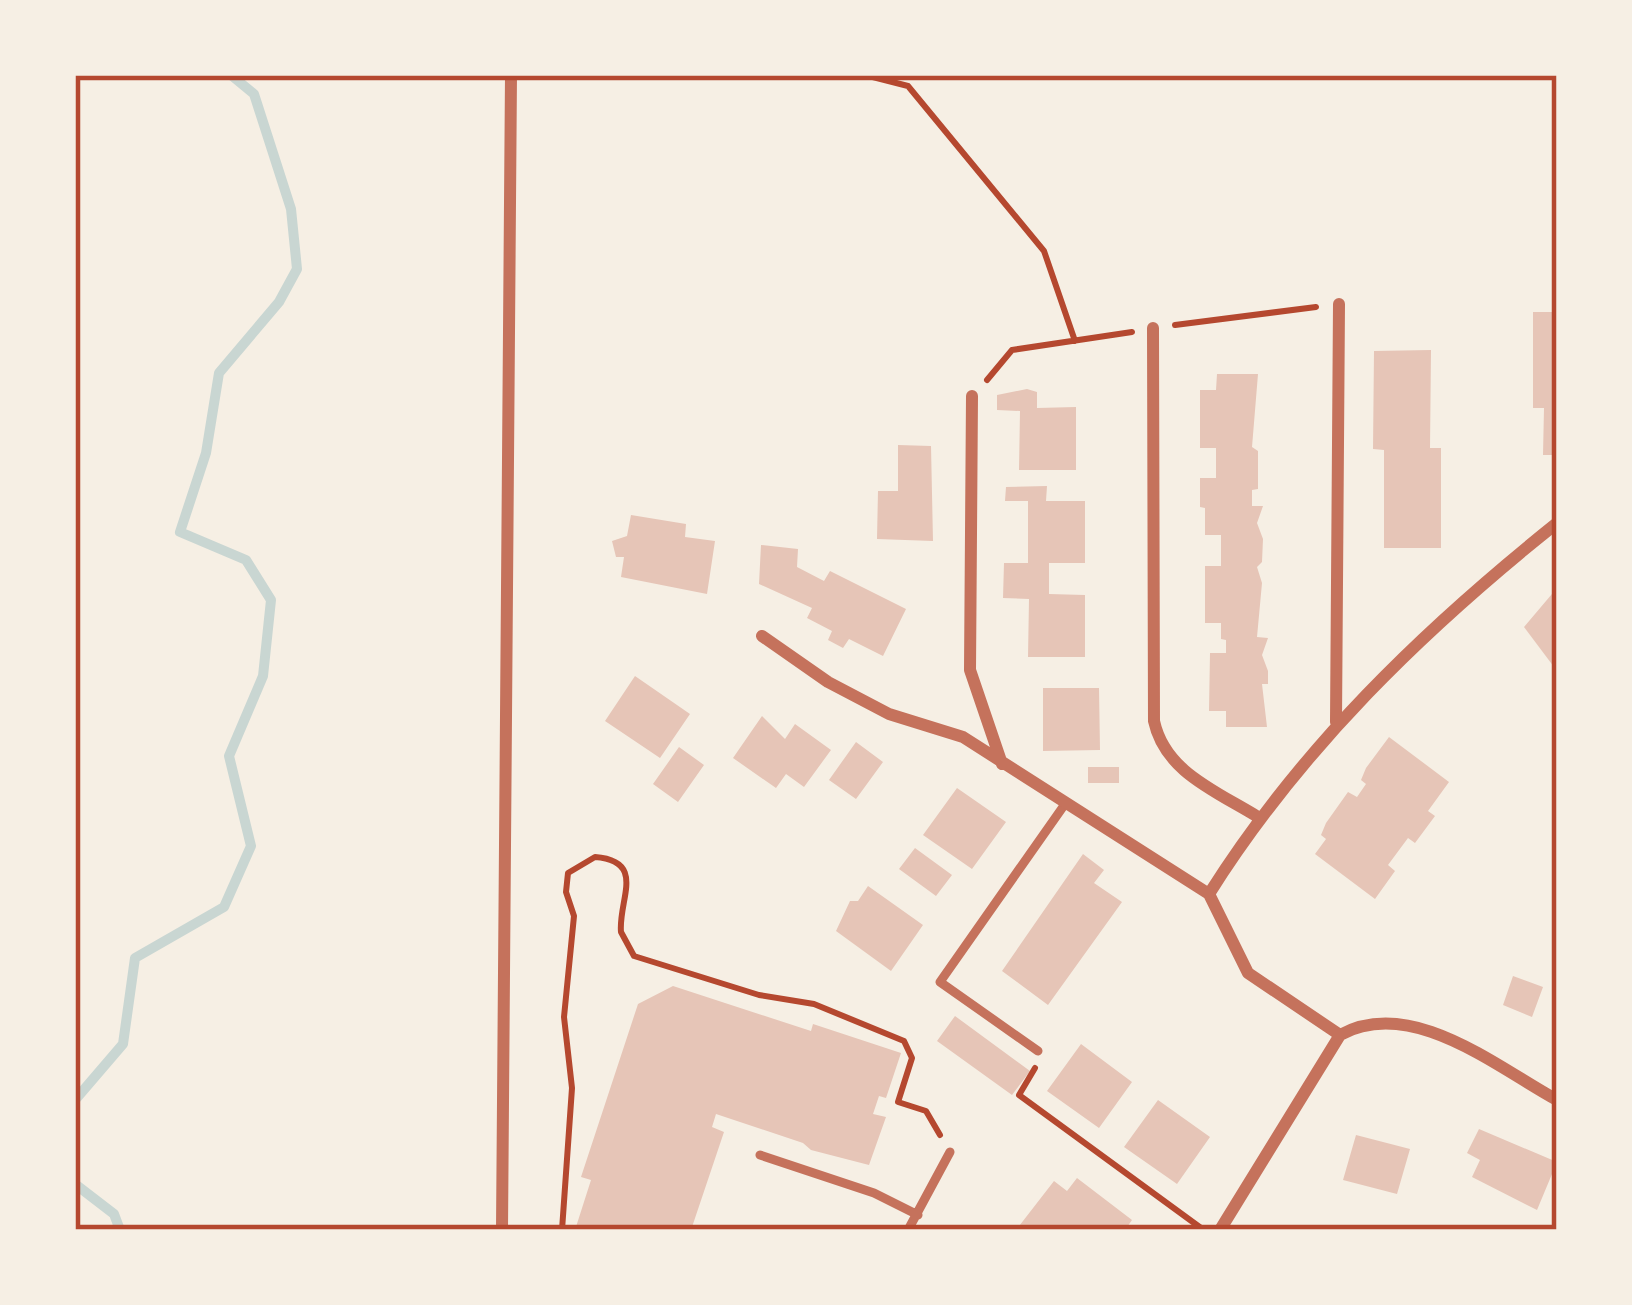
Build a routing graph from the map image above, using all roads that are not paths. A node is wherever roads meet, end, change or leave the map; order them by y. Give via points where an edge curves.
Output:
1 (512, 75) edge
2 (1340, 304) dead end
3 (1153, 328) dead end
4 (972, 396) dead end
5 (1557, 523) edge
6 (762, 636) dead end
7 (1336, 722) junction
8 (1003, 765) junction
9 (1065, 804) junction
10 (1258, 817) junction
11 (1209, 894) junction
12 (1340, 1035) junction
13 (1038, 1051) road end
14 (1557, 1100) edge
15 (950, 1152) road end
16 (760, 1156) dead end
17 (918, 1215) junction
18 (502, 1230) edge
19 (908, 1230) edge
20 (1220, 1230) edge

1 - 18 street
2 - 7 street
3 - 10 street via 1154,721 1160,748 1182,770
4 - 8 street via 970,670
5 - 7 street
6 - 8 street via 828,682 889,714 963,737
7 - 10 street
8 - 9 street
9 - 11 street
9 - 13 lane via 940,982
10 - 11 street
11 - 12 street via 1248,973
12 - 14 street via 1365,1022 1407,1024
12 - 20 street
15 - 17 lane
16 - 17 lane
17 - 19 lane

